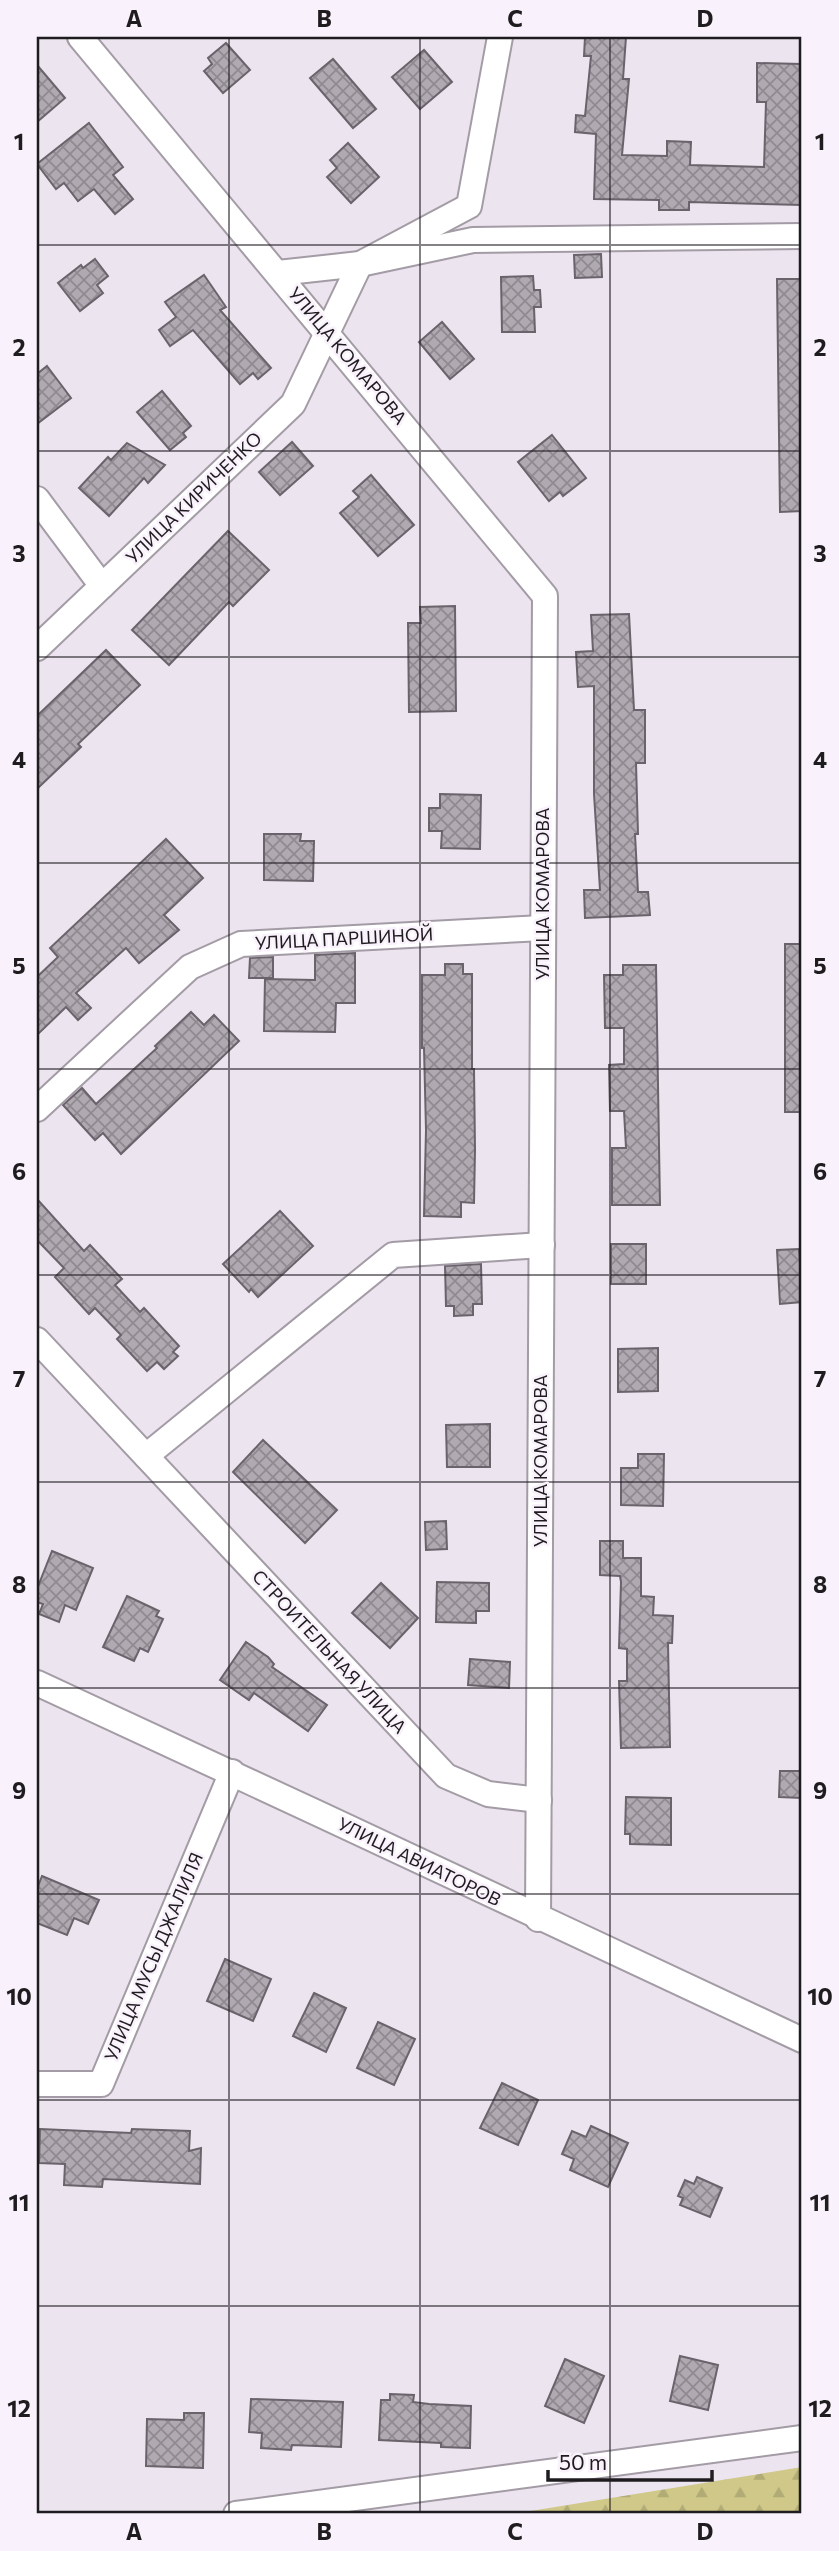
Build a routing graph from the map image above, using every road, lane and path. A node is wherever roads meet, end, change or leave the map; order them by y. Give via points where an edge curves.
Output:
1 (80, 37) edge
2 (500, 37) edge
3 (802, 236) edge
4 (360, 264) junction
5 (278, 273) junction
6 (327, 332) junction
7 (37, 499) edge
8 (102, 586) junction
9 (37, 648) edge
10 (543, 928) junction
11 (37, 1109) edge
12 (542, 1245) junction
13 (37, 1340) edge
14 (146, 1456) junction
15 (37, 1683) edge
16 (232, 1772) junction
17 (539, 1800) junction
18 (538, 1919) junction
19 (802, 2040) edge
20 (37, 2084) edge
21 (802, 2438) edge
22 (236, 2514) edge

1 - 5 street, УЛИЦА КОМАРОВА
2 - 4 street via 469,206
3 - 4 street via 473,240
4 - 5 street
4 - 6 street, УЛИЦА КИРИЧЕНКО
5 - 6 street, УЛИЦА КОМАРОВА
6 - 8 street, УЛИЦА КИРИЧЕНКО via 293,404
6 - 10 street, УЛИЦА КОМАРОВА via 545,596
7 - 8 street
8 - 9 street, УЛИЦА КИРИЧЕНКО
10 - 11 street, УЛИЦА ПАРШИНОЙ via 241,944 190,967
10 - 12 street, УЛИЦА КОМАРОВА
12 - 14 street via 393,1255
12 - 17 street, УЛИЦА КОМАРОВА
13 - 14 street, СТРОИТЕЛЬНАЯ УЛИЦА
14 - 17 street, СТРОИТЕЛЬНАЯ УЛИЦА via 446,1776 488,1794
15 - 16 street, УЛИЦА АВИАТОРОВ
16 - 18 street, УЛИЦА АВИАТОРОВ
16 - 20 street, УЛИЦА МУСЫ ДЖАЛИЛЯ via 100,2084
17 - 18 street, УЛИЦА КОМАРОВА
18 - 19 street, УЛИЦА АВИАТОРОВ
21 - 22 street

